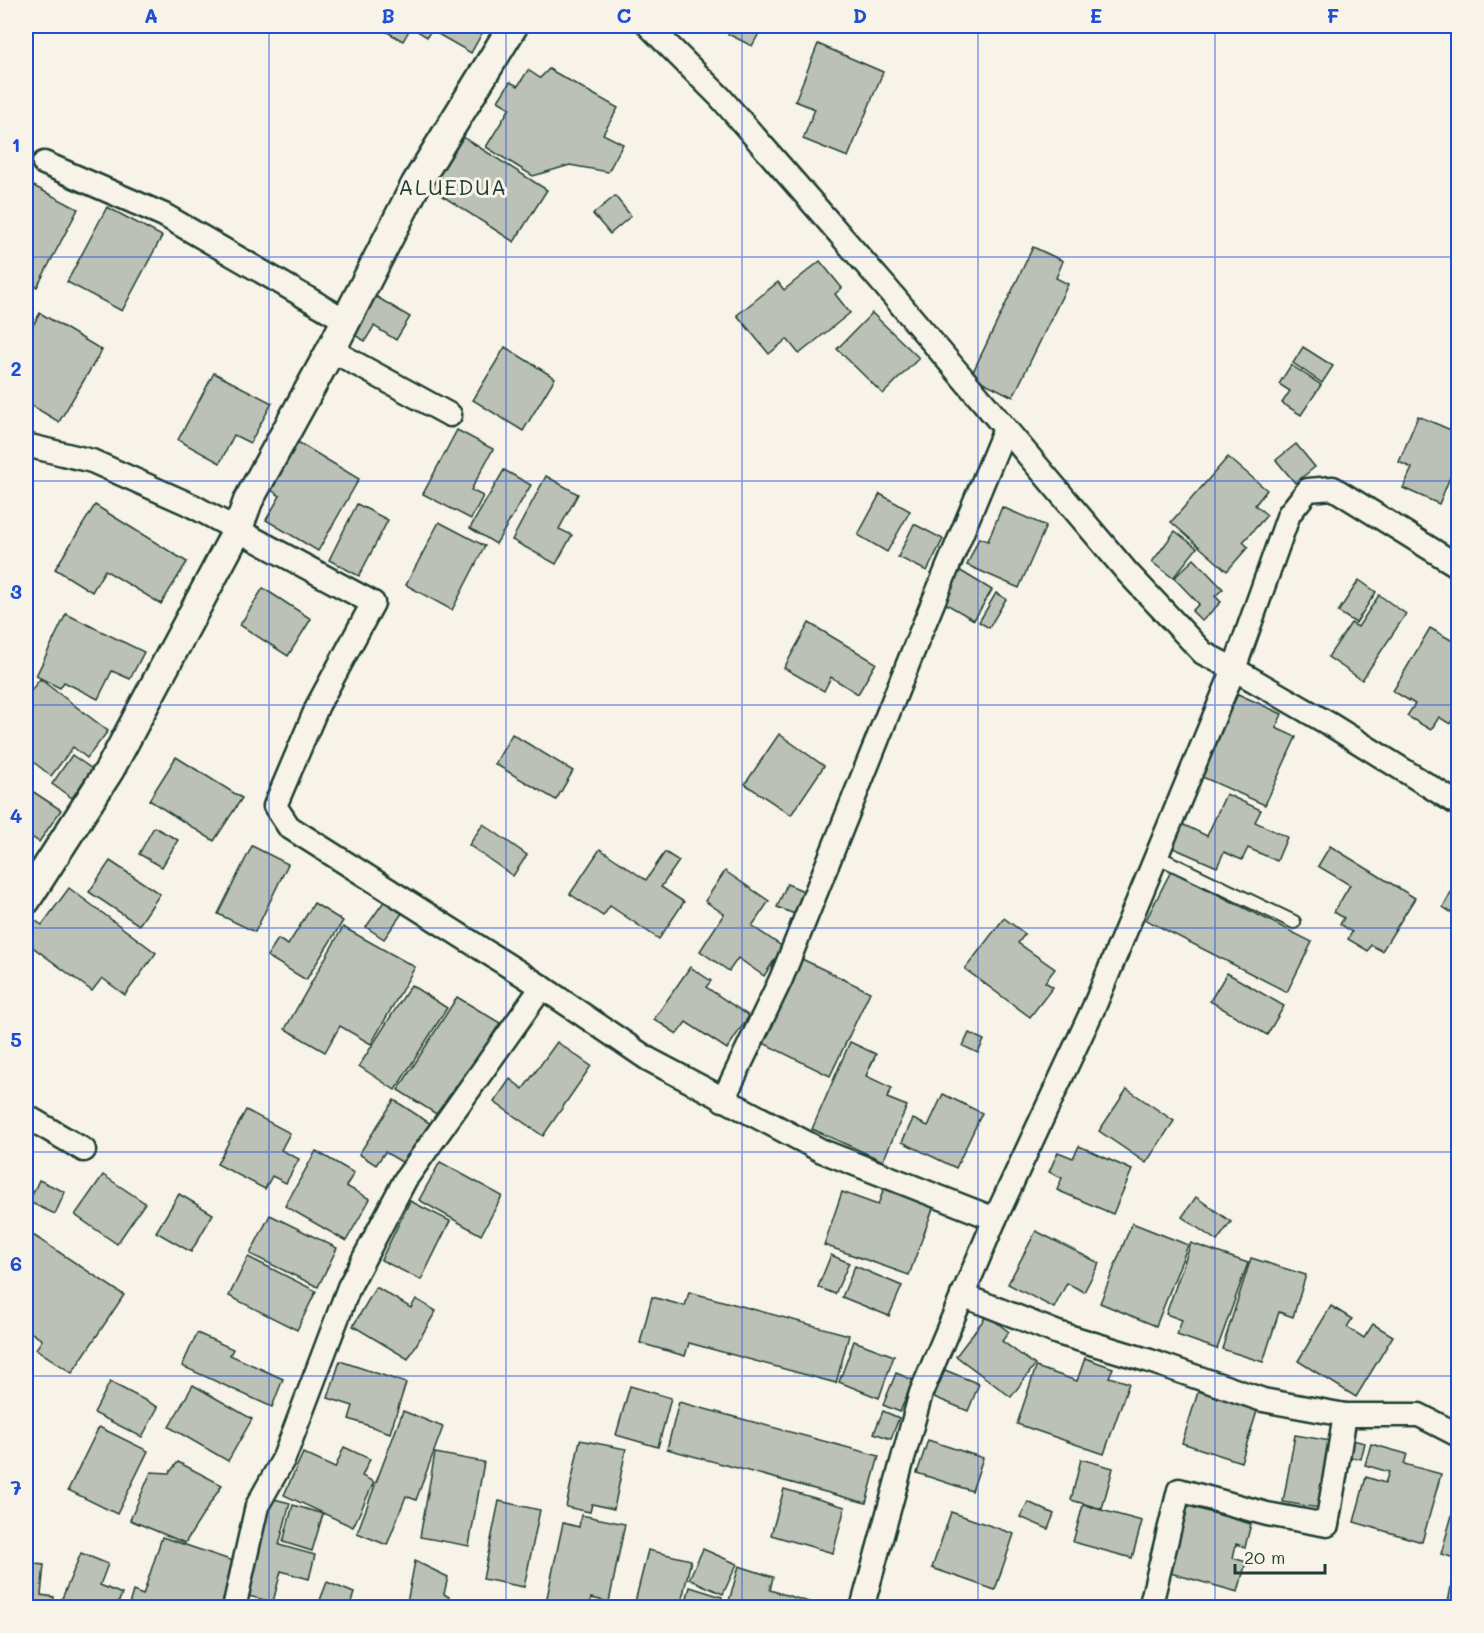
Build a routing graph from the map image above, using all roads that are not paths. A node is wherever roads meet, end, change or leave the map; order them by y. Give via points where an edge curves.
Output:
1 (513, 26) edge
2 (649, 26) edge
3 (44, 163) dead end
4 (345, 320) junction
5 (331, 350) junction
6 (450, 415) dead end
7 (1005, 429) junction
8 (26, 445) edge
9 (238, 529) junction
10 (1458, 563) edge
11 (1234, 669) junction
12 (1458, 804) edge
13 (1156, 856) junction
14 (26, 900) edge
15 (1294, 922) dead end
16 (542, 987) junction
17 (723, 1100) junction
18 (26, 1116) edge
19 (84, 1150) dead end
20 (995, 1220) junction
21 (962, 1295) junction
22 (1346, 1415) junction
23 (1458, 1435) edge
24 (234, 1608) edge
25 (862, 1608) edge
26 (1150, 1608) edge

1 - 4 street via 417,183
2 - 7 street via 720,97
3 - 4 street via 164,215
4 - 5 street
5 - 6 street
5 - 9 street via 248,501
7 - 11 street via 1203,654
7 - 17 street via 786,968
8 - 9 street via 92,461
9 - 14 street via 110,769
9 - 16 street via 373,603 318,705 275,806 289,827
10 - 11 street via 1333,488 1308,490 1289,514
11 - 12 street
11 - 13 street
13 - 15 lane
13 - 20 street via 1094,1007
16 - 17 street via 648,1059
16 - 24 street via 405,1180 349,1287 284,1458 257,1506
17 - 20 street via 822,1151
18 - 19 street
20 - 21 street
21 - 22 street via 1058,1334 1263,1400
21 - 25 street via 921,1393
22 - 23 street via 1419,1414
22 - 26 street via 1326,1525 1179,1490

